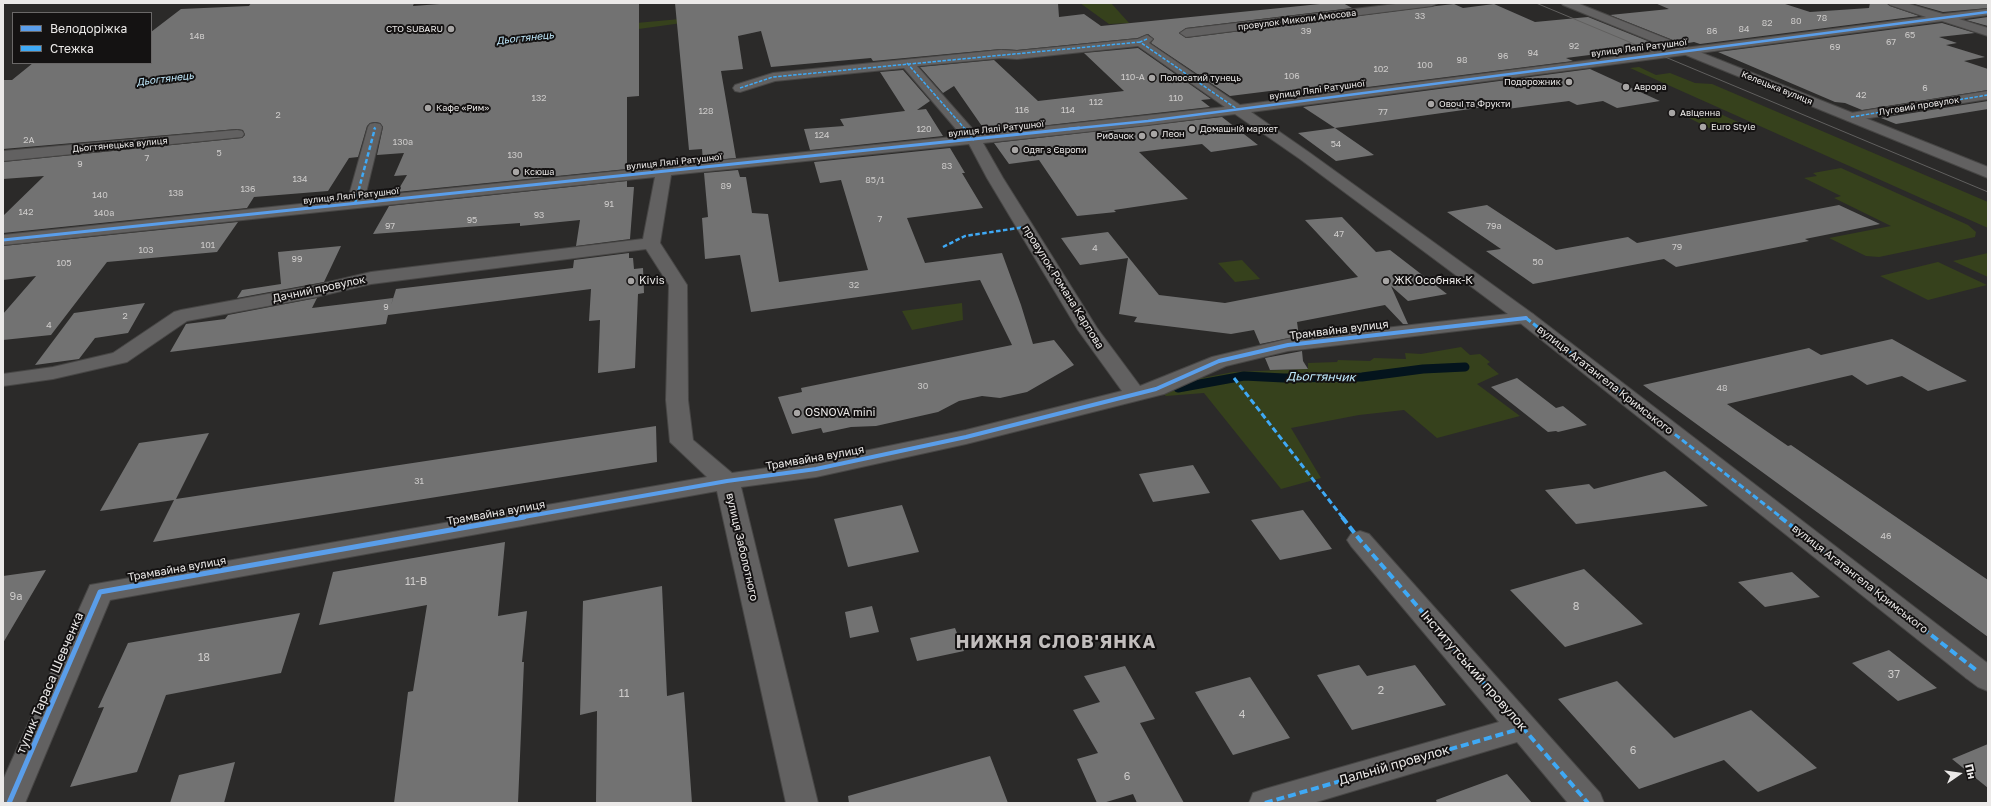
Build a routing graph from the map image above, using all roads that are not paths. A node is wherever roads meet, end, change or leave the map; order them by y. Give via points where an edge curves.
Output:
1 (1432, 3) edge
2 (1567, 3) edge
3 (1894, 3) edge
4 (1988, 12) edge
5 (1941, 18) junction
6 (1988, 32) edge
7 (1186, 33) dead end
8 (1685, 50) junction
9 (907, 63) junction
10 (740, 88) dead end
11 (1988, 95) edge
12 (1238, 109) junction
13 (1851, 118) junction
14 (375, 127) dead end
15 (237, 134) dead end
16 (974, 140) junction
17 (3, 156) edge
18 (664, 172) junction
19 (1988, 173) edge
20 (356, 204) junction
21 (3, 240) edge
22 (651, 243) junction
23 (1526, 318) junction
24 (3, 380) edge
25 (1135, 394) junction
26 (727, 481) junction
27 (1360, 540) dead end
28 (100, 592) joint
29 (1982, 675) edge
30 (1523, 728) junction
31 (9, 803) edge
32 (802, 803) edge
33 (1265, 803) edge
34 (1588, 803) edge

1 - 7 street, провулок Миколи Амосова
2 - 8 street, Келецька вулиця
3 - 5 street
4 - 5 street, вулиця Лялі Ратушної
5 - 6 street
5 - 8 street, вулиця Лялі Ратушної
8 - 12 street, вулиця Лялі Ратушної
8 - 13 street, Келецька вулиця
9 - 10 street via 773,77
9 - 12 street, вулиця Агатангела Кримського via 1143,41
9 - 16 street, провулок Романа Карпова
11 - 13 street, Луговий провулок
12 - 16 street, вулиця Лялі Ратушної
12 - 23 street, вулиця Агатангела Кримського
13 - 19 street, Келецька вулиця
14 - 20 street
15 - 17 street, Дьогтянецька вулиця
16 - 18 street, вулиця Лялі Ратушної
16 - 25 street, провулок Романа Карпова via 1088,330
18 - 20 street, вулиця Лялі Ратушної
18 - 22 street
20 - 21 street, вулиця Лялі Ратушної
22 - 24 street, Дачний провулок via 371,278 181,316 120,358 53,373
22 - 26 street, вулиця Заболотного via 678,285 677,400 682,442
23 - 25 street, Трамвайна вулиця via 1288,345 1219,361 1156,389
23 - 29 street, вулиця Агатангела Кримського
25 - 26 street, Трамвайна вулиця via 951,440 816,469
26 - 28 street, Трамвайна вулиця
26 - 32 street, вулиця Заболотного
27 - 30 street, Інститутський провулок
28 - 31 street, тупик Тараса Шевченка
30 - 33 street, Дальній провулок
30 - 34 street, Інститутський провулок

